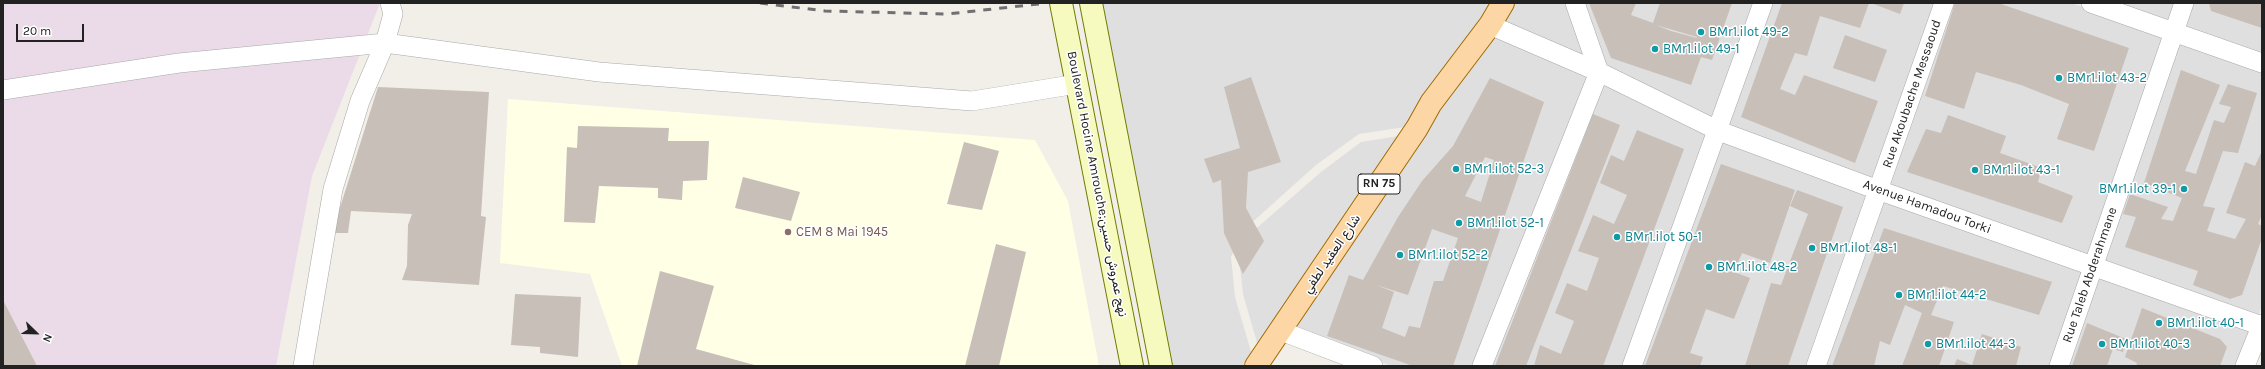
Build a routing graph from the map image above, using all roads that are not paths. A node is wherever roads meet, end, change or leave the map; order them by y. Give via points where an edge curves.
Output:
1 (390, 3) edge
2 (1061, 3) edge
3 (1091, 3) edge
4 (1503, 3) edge
5 (1575, 3) edge
6 (1763, 3) edge
7 (1944, 3) edge
8 (2091, 3) edge
9 (2184, 3) edge
10 (1490, 25) junction
11 (2174, 31) junction
12 (385, 43) junction
13 (2262, 63) edge
14 (1599, 72) junction
15 (1077, 84) junction
16 (3, 90) edge
17 (1719, 130) junction
18 (1878, 190) junction
19 (2093, 266) junction
20 (2262, 325) edge
21 (1281, 331) junction
22 (303, 366) edge
23 (1132, 366) edge
24 (1161, 366) edge
25 (1256, 366) edge
26 (1373, 366) edge
27 (1482, 366) edge
28 (1632, 366) edge
29 (1816, 366) edge
30 (2059, 366) edge
31 (2245, 366) edge

1 - 12 street via 393,14
2 - 15 main road, Boulevard Hocine Amrouche;نهج عمروش حسين
3 - 24 main road
4 - 10 main road, شارع العقيد لطفي / RN 75
5 - 14 street
6 - 17 street
7 - 18 street, Rue Akoubache Messaoud
8 - 11 street
9 - 11 street, Rue Taleb Abderahmane
10 - 14 street, Avenue Hamadou Torki
10 - 21 main road, شارع العقيد لطفي / RN 75 via 1431,103 1417,128
11 - 13 street
11 - 19 street, Rue Taleb Abderahmane
12 - 15 street via 599,72 972,101
12 - 16 street via 179,63
12 - 22 street via 360,100 333,189
14 - 17 street, Avenue Hamadou Torki
14 - 27 street
15 - 23 main road, Boulevard Hocine Amrouche;نهج عمروش حسين
17 - 18 street, Avenue Hamadou Torki
17 - 28 street
18 - 19 street, Avenue Hamadou Torki
18 - 29 street, Rue Akoubache Messaoud
19 - 20 street, Avenue Hamadou Torki
19 - 30 street, Rue Taleb Abderahmane
20 - 31 street
21 - 25 main road, شارع العقيد لطفي / RN 75
21 - 26 street

